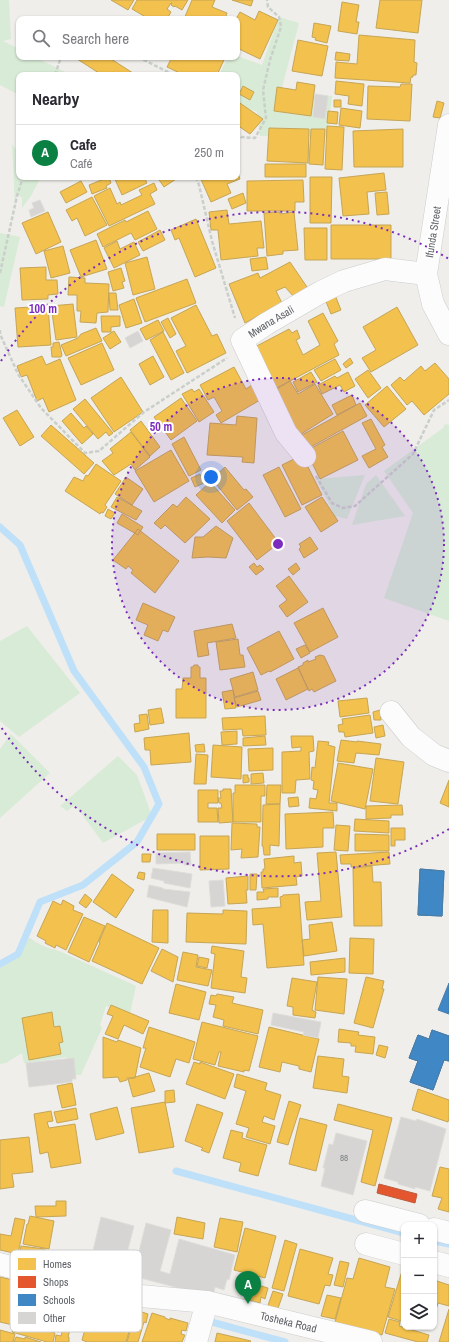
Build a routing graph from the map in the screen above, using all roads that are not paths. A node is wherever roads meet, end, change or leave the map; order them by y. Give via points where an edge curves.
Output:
1 (449, 125) edge
2 (426, 274) junction
3 (449, 334) edge
4 (305, 456) road end
5 (391, 712) dead end
6 (449, 761) edge
7 (365, 1211) dead end
8 (407, 1222) edge
9 (437, 1230) edge
10 (449, 1233) edge
11 (366, 1244) dead end
12 (401, 1253) edge
13 (437, 1263) edge
14 (0, 1264) edge
15 (449, 1266) edge
16 (10, 1267) edge
17 (142, 1296) edge
18 (207, 1302) junction
19 (196, 1342) edge
20 (371, 1342) edge

1 - 2 street, Ifunda Street
2 - 3 street, Ifunda Street via 433,304
2 - 4 street, Mwana Asali via 385,269 344,281 266,324 243,343 286,433
5 - 6 street via 411,737 434,755
7 - 8 street
9 - 10 street
11 - 12 street
13 - 15 street
14 - 16 street, Tosheka Road
17 - 18 street, Tosheka Road
18 - 19 street
18 - 20 street, Tosheka Road

